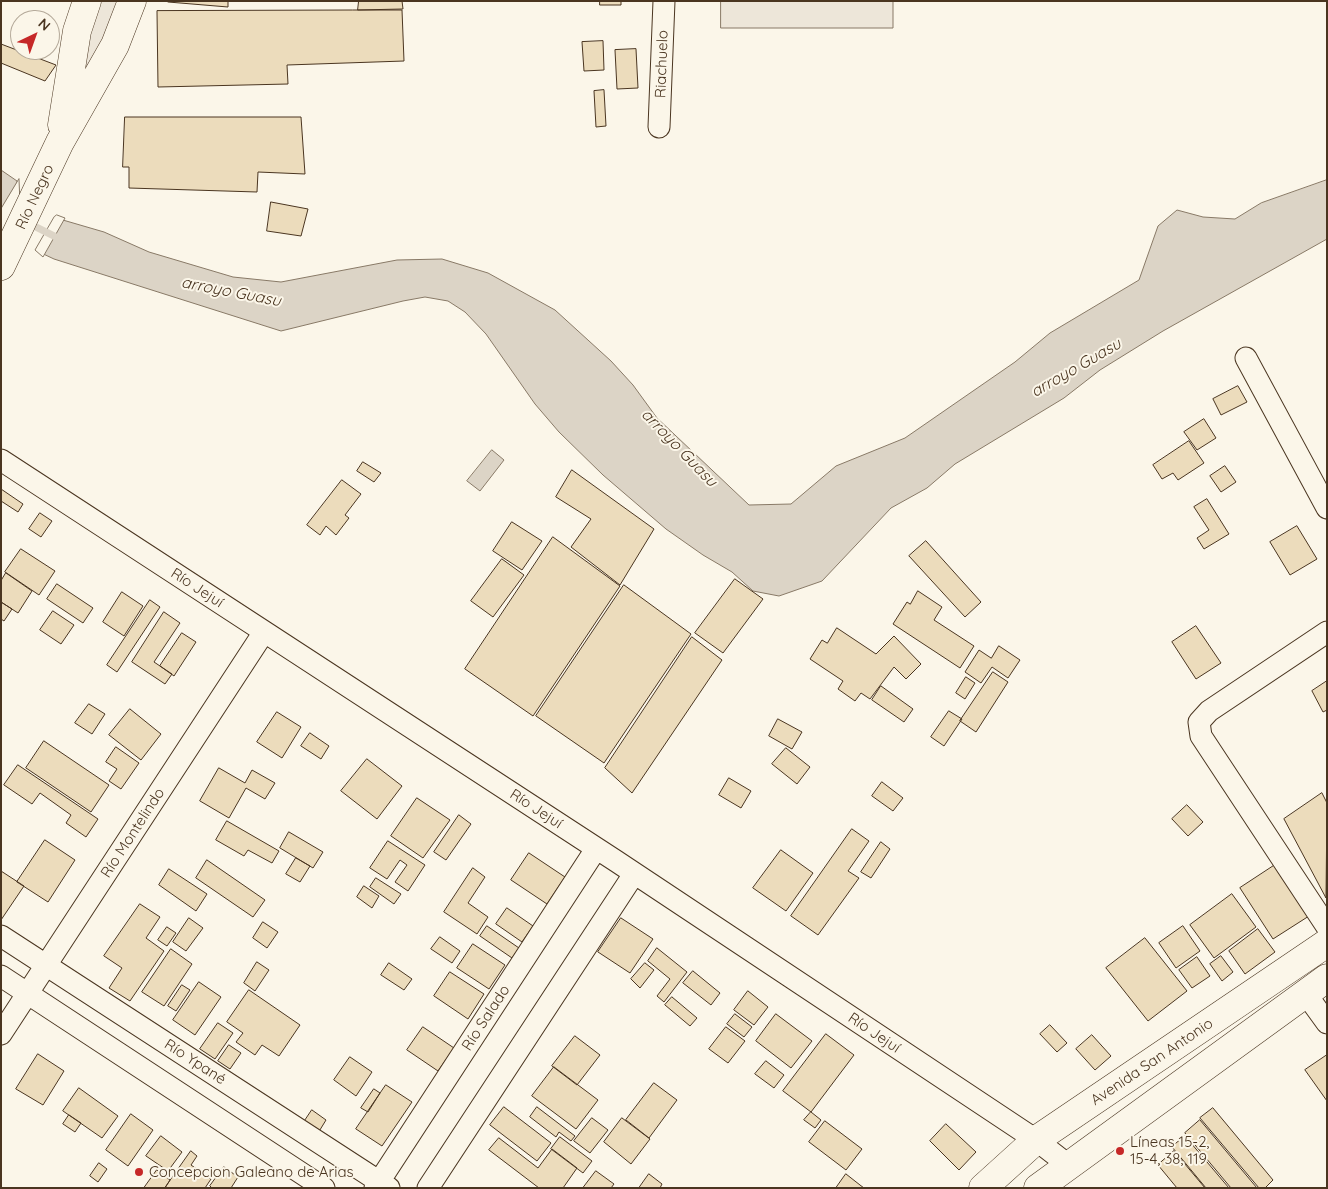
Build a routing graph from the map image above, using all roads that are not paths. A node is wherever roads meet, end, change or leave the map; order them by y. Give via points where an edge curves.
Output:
1 (87, 1) edge
2 (132, 1) edge
3 (664, 1) edge
4 (659, 127) dead end
5 (57, 148) junction
6 (3, 262) edge
7 (1246, 358) dead end
8 (1, 460) edge
9 (1327, 508) edge
10 (264, 632) junction
11 (1327, 632) edge
12 (596, 849) junction
13 (634, 874) junction
14 (1327, 927) edge
15 (1, 936) edge
16 (1327, 943) edge
17 (46, 966) junction
18 (1, 976) edge
19 (1317, 986) edge
20 (28, 994) junction
21 (1327, 1023) edge
22 (1, 1034) edge
23 (1036, 1140) junction
24 (1067, 1164) junction
25 (381, 1186) edge
26 (324, 1188) edge
27 (428, 1188) edge
28 (983, 1188) edge
29 (1038, 1188) edge

1 - 5 main road via 77,31
2 - 5 main road via 115,45
3 - 4 street, Riachuelo
5 - 6 main road, Río Negro
7 - 9 street
8 - 10 street, Río Jejuí
10 - 12 street, Río Jejuí
10 - 17 street, Río Montelindo
11 - 14 street via 1209,711 1199,722 1201,736
12 - 13 street, Río Jejuí
12 - 25 street, Río Salado
13 - 23 street, Río Jejuí
13 - 27 street
15 - 17 street, Río Ypané
16 - 23 main road, Avenida San Antonio
17 - 20 street, Río Montelindo
17 - 25 street, Río Ypané
18 - 20 street
19 - 21 street
19 - 24 main road
20 - 22 street, Río Montelindo
20 - 26 street
23 - 24 street, Río Jejuí
23 - 28 main road, Avenida San Antonio
24 - 29 main road

